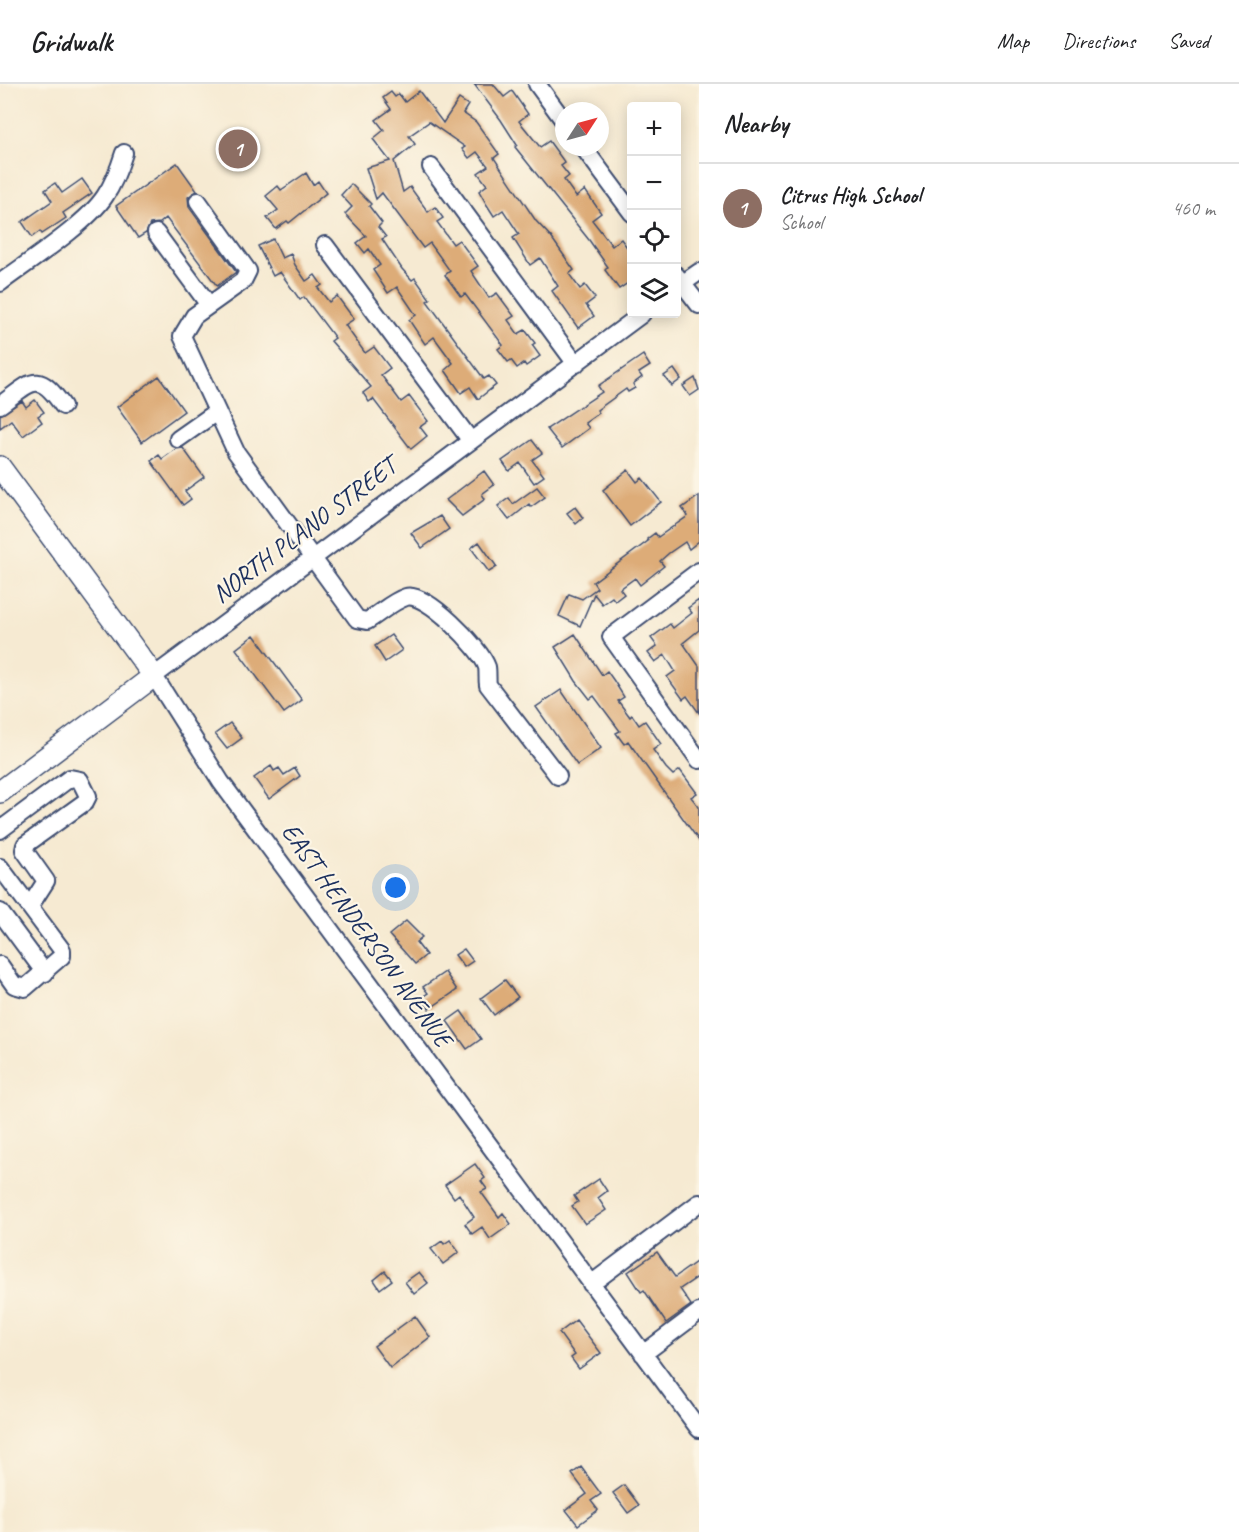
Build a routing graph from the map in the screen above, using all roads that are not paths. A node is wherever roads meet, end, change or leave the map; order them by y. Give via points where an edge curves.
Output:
1 (537, 84) edge
2 (555, 109) edge
3 (124, 153) dead end
4 (590, 156) edge
5 (431, 167) dead end
6 (198, 201) dead end
7 (630, 210) edge
8 (156, 232) dead end
9 (325, 245) dead end
10 (699, 272) edge
11 (681, 281) edge
12 (0, 283) edge
13 (681, 285) edge
14 (209, 305) junction
15 (699, 305) edge
16 (637, 318) edge
17 (576, 364) junction
18 (0, 405) edge
19 (63, 406) dead end
20 (215, 413) junction
21 (178, 439) dead end
22 (471, 441) junction
23 (0, 467) edge
24 (313, 557) junction
25 (699, 571) edge
26 (154, 676) junction
27 (692, 736) edge
28 (699, 760) edge
29 (558, 776) dead end
30 (0, 792) edge
31 (0, 830) edge
32 (0, 867) edge
33 (30, 906) junction
34 (0, 912) edge
35 (0, 965) edge
36 (45, 973) junction
37 (699, 1203) edge
38 (591, 1284) junction
39 (699, 1312) edge
40 (644, 1354) junction
41 (699, 1429) edge

1 - 2 street
3 - 12 street via 104,199
4 - 7 street
5 - 17 street
6 - 14 street via 248,271 243,281
8 - 14 street
9 - 22 street
10 - 11 street
13 - 15 street
14 - 20 street via 194,316 182,336
16 - 17 street, NORTH PLANO STREET
17 - 22 street, NORTH PLANO STREET
18 - 19 street via 23,388 40,382 48,384
20 - 21 street
20 - 24 street via 236,452
22 - 24 street, NORTH PLANO STREET
23 - 26 main road, EAST HENDERSON AVENUE
24 - 26 street, NORTH PLANO STREET
24 - 29 street via 362,622 414,596 426,600 459,629 487,666 488,685
25 - 27 street via 611,637
26 - 30 main road, NORTH PLANO STREET
26 - 38 street, EAST HENDERSON AVENUE via 221,782
27 - 28 street
31 - 33 street via 70,778 80,780 86,788 85,802 26,845 24,850 46,881
32 - 33 street
33 - 36 street via 62,950 58,962
34 - 36 street
35 - 36 street via 20,989
37 - 38 street
38 - 40 street, EAST HENDERSON AVENUE
39 - 40 street
40 - 41 street, EAST HENDERSON AVENUE

